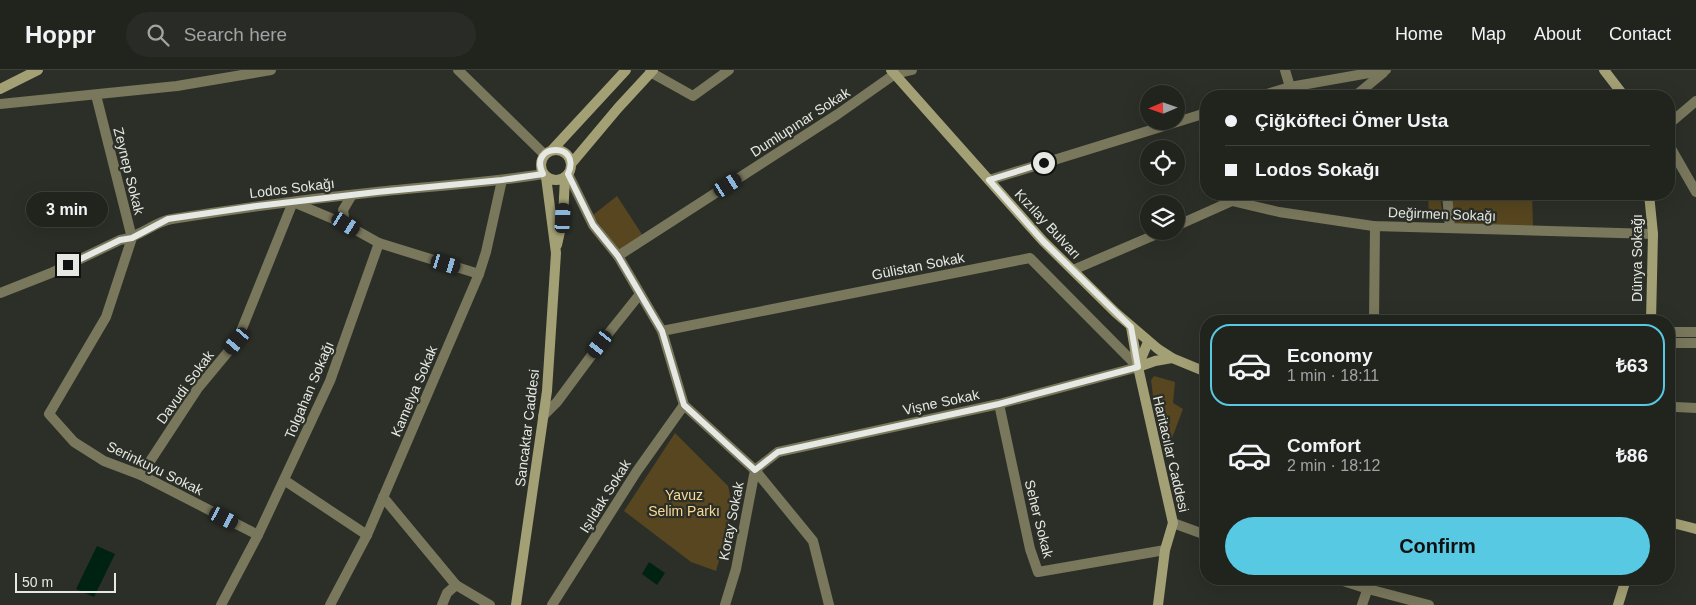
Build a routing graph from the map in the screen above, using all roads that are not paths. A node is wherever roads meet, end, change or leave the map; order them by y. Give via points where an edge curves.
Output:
1 (38, 70) edge
2 (271, 70) edge
3 (458, 70) edge
4 (626, 70) edge
5 (729, 70) edge
6 (912, 70) edge
7 (1285, 70) edge
8 (1385, 70) edge
9 (1604, 70) edge
10 (651, 71) edge
11 (893, 72) edge
12 (1290, 87) junction
13 (0, 90) edge
14 (1280, 90) edge
15 (1362, 90) edge
16 (1619, 90) edge
17 (96, 95) junction
18 (1696, 101) edge
19 (0, 104) edge
20 (1200, 115) edge
21 (1675, 119) edge
22 (549, 152) junction
23 (1675, 155) edge
24 (568, 172) junction
25 (545, 175) junction
26 (502, 180) junction
27 (989, 180) junction
28 (1696, 192) edge
29 (352, 195) junction
30 (1230, 200) edge
31 (1245, 200) edge
32 (1448, 200) edge
33 (1650, 200) edge
34 (293, 202) junction
35 (1185, 222) edge
36 (346, 224) junction
37 (1375, 226) junction
38 (1450, 228) junction
39 (1653, 234) junction
40 (132, 238) junction
41 (1143, 240) edge
42 (379, 243) junction
43 (556, 253) junction
44 (618, 256) junction
45 (1072, 270) junction
46 (479, 274) junction
47 (0, 293) edge
48 (640, 294) junction
49 (1374, 315) edge
50 (1651, 315) edge
51 (1131, 327) junction
52 (662, 331) junction
53 (1675, 332) edge
54 (1696, 332) edge
55 (1148, 342) junction
56 (1675, 343) edge
57 (1696, 343) edge
58 (1172, 358) junction
59 (1138, 367) junction
60 (1200, 370) edge
61 (999, 404) junction
62 (684, 405) junction
63 (1676, 407) dead end
64 (1696, 408) edge
65 (543, 416) junction
66 (755, 470) junction
67 (140, 475) junction
68 (284, 480) junction
69 (383, 497) junction
70 (1173, 523) junction
71 (1675, 524) edge
72 (1696, 529) edge
73 (1200, 532) edge
74 (258, 535) junction
75 (367, 535) junction
76 (1165, 550) junction
77 (456, 585) junction
78 (1369, 585) edge
79 (1372, 585) edge
80 (1624, 585) edge
81 (221, 605) edge
82 (330, 605) edge
83 (442, 605) edge
84 (490, 605) edge
85 (516, 605) edge
86 (552, 605) edge
87 (725, 605) edge
88 (829, 605) edge
89 (1158, 605) edge
90 (1362, 605) edge
91 (1429, 605) edge
92 (1618, 605) edge

1 - 13 street
2 - 17 street via 177,86
3 - 22 street
4 - 22 street
5 - 10 street via 693,96
6 - 11 street
7 - 12 street
8 - 12 street
8 - 15 street
9 - 16 street
10 - 24 street
11 - 27 street, Kızılay Bulvarı
11 - 44 street, Dumlupınar Sokak via 830,119
12 - 14 street
17 - 19 street
17 - 40 street, Zeynep Sokak
18 - 21 street
20 - 27 street
22 - 24 street via 564,151 568,155
22 - 25 street via 540,164
23 - 28 street
24 - 25 street via 556,180
24 - 43 street
24 - 44 street via 593,225
25 - 26 street, Lodos Sokağı
25 - 43 street
26 - 29 street, Lodos Sokağı
26 - 46 street, Kamelya Sokak
27 - 45 street, Kızılay Bulvarı
29 - 34 street, Lodos Sokağı
29 - 36 street via 343,210
30 - 35 street
31 - 37 street, Değirmen Sokağı via 1279,212
32 - 38 street
33 - 39 street, Dünya Sokağı
34 - 36 street
34 - 40 street, Lodos Sokağı via 168,219
34 - 67 street, Davudi Sokak via 237,341 198,388
36 - 42 street
37 - 38 street, Değirmen Sokağı
37 - 49 street
38 - 39 street, Değirmen Sokağı
39 - 50 street, Dünya Sokağı
40 - 47 street, Lodos Sokağı via 120,240
40 - 67 street, Serinkuyu Sokak via 106,317 49,414 74,442 104,461
41 - 45 street
42 - 46 street
42 - 68 street, Tolgahan Sokağı via 330,382
43 - 65 street, Sancaktar Caddesi
44 - 48 street
45 - 51 street, Kızılay Bulvarı
46 - 69 street, Kamelya Sokak
48 - 52 street
48 - 65 street
51 - 55 street, Kızılay Bulvarı
51 - 59 street, Haritacılar Caddesi
52 - 59 street, Gülistan Sokak via 1030,258
52 - 62 street
53 - 54 street
55 - 58 street, Kızılay Bulvarı
55 - 59 street
56 - 57 street
58 - 59 street
58 - 60 street, Kızılay Bulvarı
59 - 61 street, Vişne Sokak
59 - 70 street, Haritacılar Caddesi
61 - 66 street, Vişne Sokak via 778,452
61 - 76 street, Seher Sokak via 1030,549 1038,572
62 - 66 street
62 - 86 street, Işıldak Sokak via 637,471
63 - 64 street
65 - 85 street, Sancaktar Caddesi
66 - 87 street, Koray Sokak via 736,569
66 - 88 street via 813,541
67 - 74 street, Serinkuyu Sokak
68 - 74 street, Tolgahan Sokağı
68 - 75 street
69 - 75 street, Kamelya Sokak
69 - 77 street
70 - 73 street
70 - 76 street, Haritacılar Caddesi
71 - 72 street
74 - 81 street, Tolgahan Sokağı
75 - 82 street, Kamelya Sokak
76 - 89 street, Haritacılar Caddesi
77 - 83 street
77 - 84 street
78 - 90 street
79 - 91 street
80 - 92 street

